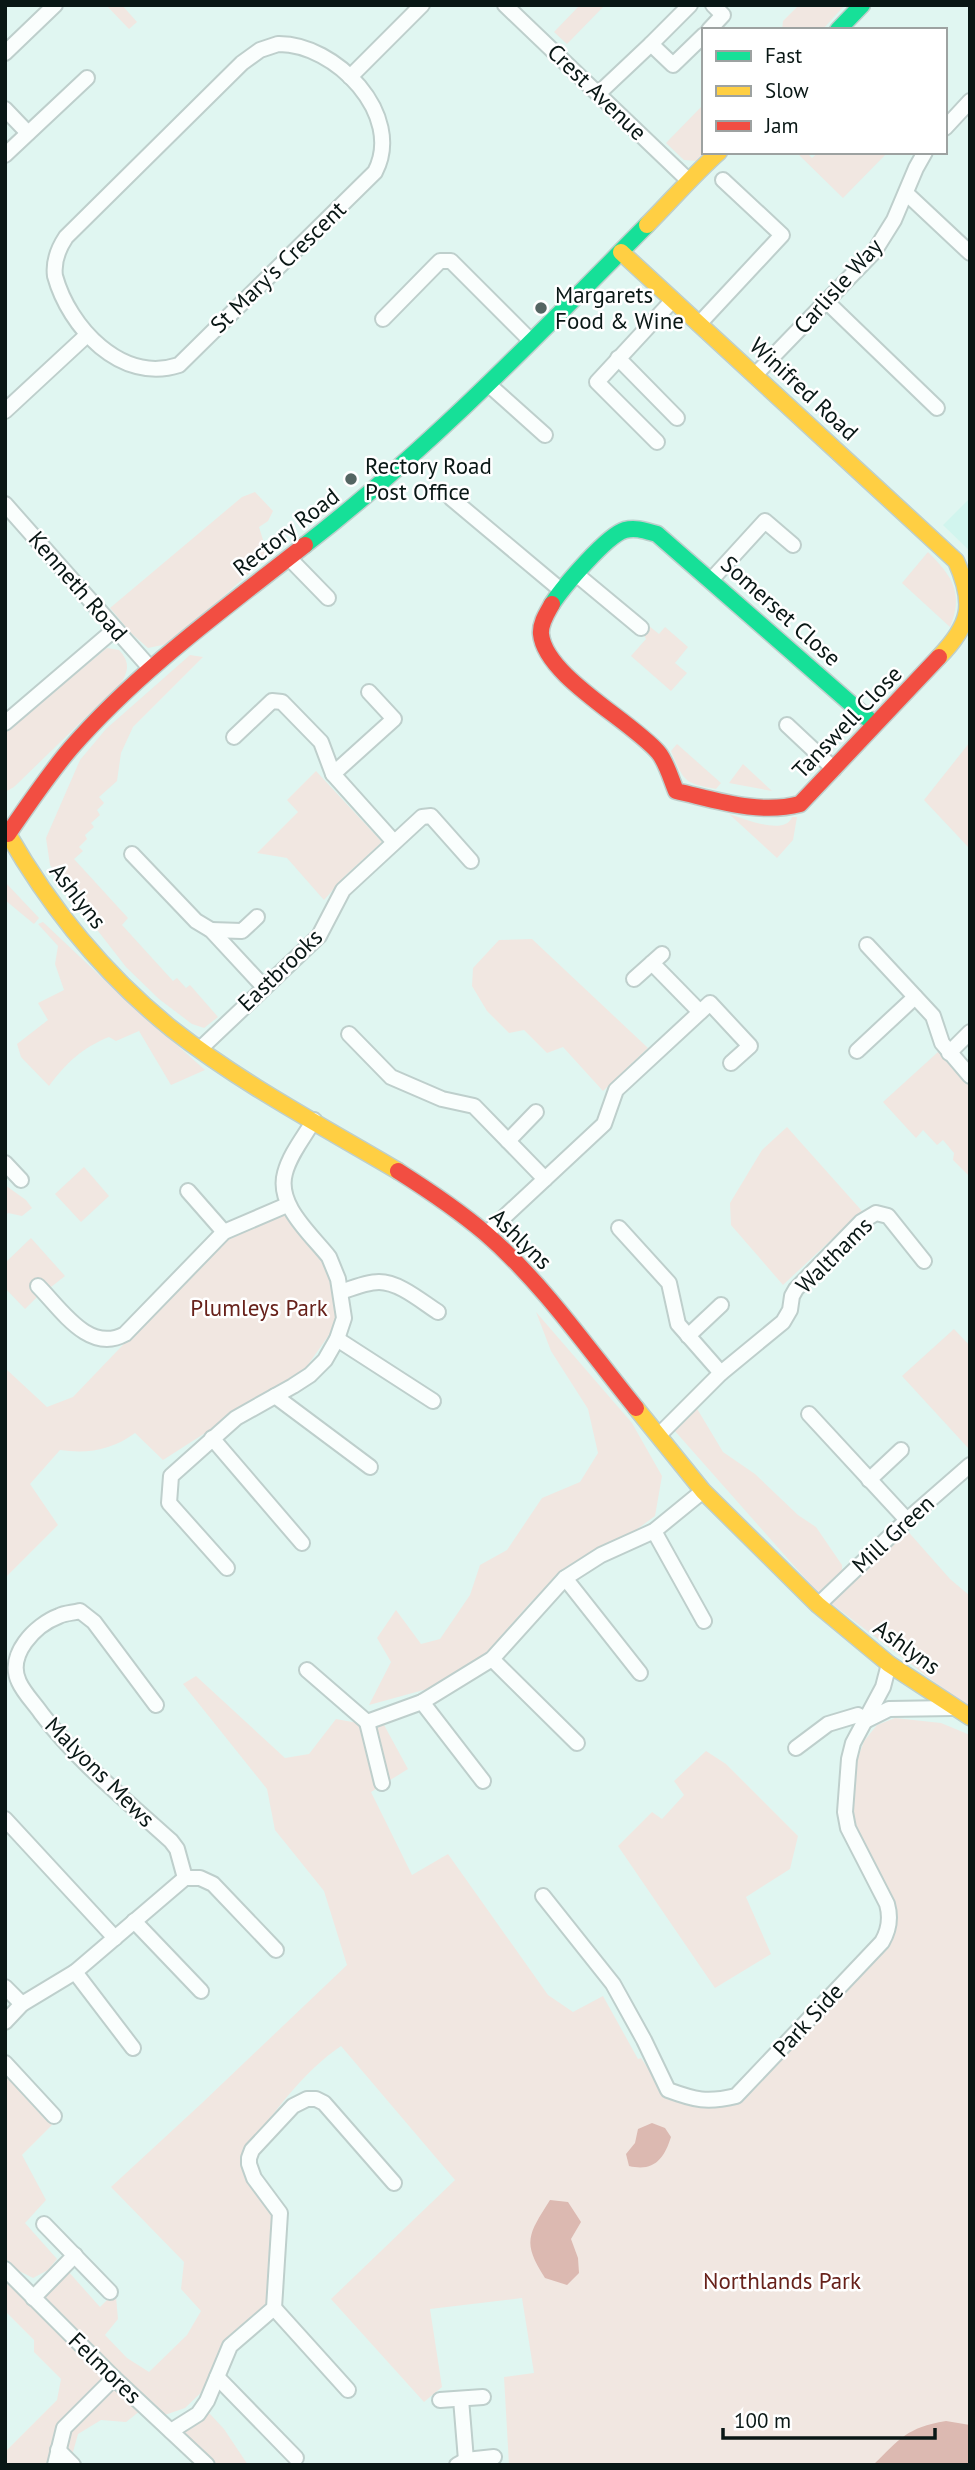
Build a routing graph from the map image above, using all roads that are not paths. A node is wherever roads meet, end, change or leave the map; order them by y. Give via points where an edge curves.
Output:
1 (55, 5) edge
2 (422, 5) edge
3 (505, 5) edge
4 (690, 5) edge
5 (862, 5) edge
6 (717, 6) edge
7 (711, 28) edge
8 (840, 28) edge
9 (702, 37) edge
10 (651, 44) junction
11 (5, 53) edge
12 (350, 77) junction
13 (87, 78) dead end
14 (599, 93) junction
15 (970, 101) edge
16 (5, 110) edge
17 (948, 118) edge
18 (27, 133) junction
19 (717, 154) edge
20 (924, 154) edge
21 (5, 155) edge
22 (688, 180) junction
23 (723, 180) dead end
24 (906, 193) junction
25 (621, 252) junction
26 (970, 253) edge
27 (672, 301) junction
28 (826, 301) junction
29 (383, 319) dead end
30 (699, 324) junction
31 (87, 335) junction
32 (531, 341) junction
33 (618, 358) junction
34 (756, 374) junction
35 (488, 384) junction
36 (937, 408) dead end
37 (5, 411) edge
38 (677, 418) dead end
39 (545, 435) dead end
40 (657, 442) dead end
41 (451, 498) dead end
42 (5, 504) edge
43 (793, 545) dead end
44 (289, 558) junction
45 (956, 561) joint
46 (576, 574) junction
47 (712, 579) junction
48 (562, 591) junction
49 (328, 598) dead end
50 (641, 628) dead end
51 (116, 629) junction
52 (151, 669) junction
53 (369, 692) dead end
54 (5, 723) edge
55 (874, 724) junction
56 (788, 726) dead end
57 (234, 737) dead end
58 (834, 769) junction
59 (333, 774) junction
60 (6, 834) edge
61 (394, 842) junction
62 (132, 854) dead end
63 (471, 861) dead end
64 (257, 917) dead end
65 (212, 930) junction
66 (867, 945) dead end
67 (634, 979) dead end
68 (264, 986) junction
69 (915, 997) junction
70 (700, 1012) junction
71 (970, 1032) edge
72 (349, 1034) dead end
73 (200, 1049) junction
74 (857, 1051) dead end
75 (949, 1053) junction
76 (732, 1063) dead end
77 (970, 1076) edge
78 (536, 1112) dead end
79 (314, 1120) junction
80 (508, 1140) junction
81 (5, 1163) edge
82 (545, 1179) junction
83 (21, 1180) dead end
84 (188, 1191) dead end
85 (288, 1205) junction
86 (619, 1228) dead end
87 (224, 1232) junction
88 (486, 1234) junction
89 (924, 1261) dead end
90 (37, 1286) dead end
91 (341, 1292) junction
92 (722, 1305) dead end
93 (438, 1312) dead end
94 (688, 1336) junction
95 (337, 1339) junction
96 (721, 1373) junction
97 (275, 1396) junction
98 (433, 1401) dead end
99 (809, 1414) dead end
100 (659, 1435) junction
101 (212, 1438) junction
102 (901, 1450) dead end
103 (970, 1465) edge
104 (370, 1467) dead end
105 (869, 1480) junction
106 (703, 1491) junction
107 (907, 1520) junction
108 (654, 1531) junction
109 (302, 1543) dead end
110 (227, 1568) dead end
111 (565, 1578) junction
112 (818, 1605) junction
113 (704, 1621) dead end
114 (492, 1659) junction
115 (889, 1664) junction
116 (307, 1670) dead end
117 (639, 1673) dead end
118 (422, 1702) junction
119 (156, 1705) dead end
120 (952, 1708) junction
121 (970, 1717) edge
122 (867, 1720) junction
123 (367, 1722) junction
124 (578, 1743) dead end
125 (796, 1748) dead end
126 (483, 1781) dead end
127 (382, 1783) dead end
128 (5, 1819) edge
129 (185, 1878) junction
130 (543, 1896) dead end
131 (134, 1921) junction
132 (115, 1938) junction
133 (276, 1950) dead end
134 (75, 1972) junction
135 (5, 1987) edge
136 (201, 1991) dead end
137 (22, 2004) junction
138 (5, 2022) edge
139 (133, 2048) dead end
140 (5, 2063) edge
141 (54, 2116) dead end
142 (394, 2183) dead end
143 (44, 2224) dead end
144 (75, 2255) junction
145 (5, 2269) edge
146 (110, 2292) dead end
147 (33, 2298) junction
148 (274, 2308) junction
149 (217, 2377) junction
150 (114, 2378) junction
151 (348, 2390) dead end
152 (483, 2397) dead end
153 (461, 2399) junction
154 (440, 2400) dead end
155 (171, 2431) junction
156 (58, 2450) junction
157 (494, 2457) dead end
158 (296, 2458) dead end
159 (462, 2462) edge
160 (55, 2465) edge
161 (73, 2465) edge
162 (207, 2465) edge

1 - 11 street
2 - 12 street
3 - 14 street, Crest Avenue
4 - 10 street
5 - 8 street
6 - 7 street via 723,15
9 - 10 street via 673,65
10 - 14 street
12 - 31 street, St Mary's Crescent via 321,55 294,44 268,46 242,63 61,245 54,267 58,285
12 - 31 street, St Mary's Crescent via 373,106 382,130 384,150 375,172 179,365 142,369 122,361
13 - 18 street
14 - 22 street, Crest Avenue
15 - 17 street
16 - 18 street
18 - 21 street
19 - 22 street, Rectory Road
20 - 24 street, Carlisle Way
22 - 25 street, Rectory Road
23 - 30 street via 782,234
24 - 26 street
24 - 28 street, Carlisle Way via 879,244
25 - 27 street, Winifred Road
25 - 32 street, Rectory Road
27 - 30 street, Winifred Road
27 - 33 street
28 - 34 street, Carlisle Way
28 - 36 street
29 - 32 street via 445,260
30 - 34 street, Winifred Road
31 - 37 street
32 - 35 street, Rectory Road
33 - 38 street
33 - 40 street via 597,382
34 - 45 street, Winifred Road
35 - 39 street
35 - 44 street, Rectory Road via 388,477
41 - 48 street
42 - 51 street, Kenneth Road
43 - 47 street via 765,521
44 - 49 street
44 - 52 street, Rectory Road
45 - 55 street, Tanswell Close via 969,594 963,630
46 - 47 street, Somerset Close via 605,542 635,528 657,534
46 - 48 street
46 - 50 street
47 - 55 street, Somerset Close
48 - 58 street, Tanswell Close via 544,619 545,652 659,752 676,791 762,808 792,808
51 - 52 street, Kenneth Road
51 - 54 street
52 - 60 street, Rectory Road via 64,755
53 - 59 street via 394,719
55 - 58 street, Tanswell Close
56 - 58 street
57 - 59 street via 272,701 282,702 321,742
59 - 61 street
60 - 73 street, Ashlyns via 70,926 110,971
61 - 63 street, Eastbrooks via 426,815 431,816
61 - 68 street, Eastbrooks via 339,896 319,936
62 - 65 street via 195,921
64 - 65 street via 242,930
65 - 68 street
66 - 69 street
67 - 70 street via 657,959
68 - 73 street, Eastbrooks
69 - 74 street
69 - 75 street via 935,1018
70 - 76 street via 710,1003 750,1046
70 - 82 street via 616,1090 604,1124
71 - 75 street
72 - 80 street via 391,1077 442,1099 474,1106
73 - 79 street, Ashlyns
75 - 77 street
78 - 80 street
79 - 85 street via 284,1176
79 - 88 street, Ashlyns via 440,1198
80 - 82 street
81 - 83 street
82 - 88 street
84 - 87 street
85 - 87 street
85 - 91 street via 329,1257
86 - 94 street via 669,1283 678,1324
87 - 90 street via 117,1338 89,1336
88 - 100 street, Ashlyns via 534,1282
89 - 96 street, Walthams via 888,1216 876,1213 861,1222 796,1289 783,1322
91 - 93 street via 386,1283
91 - 95 street via 344,1318
92 - 94 street
94 - 96 street
95 - 97 street via 318,1368
95 - 98 street
96 - 100 street, Walthams
97 - 101 street via 242,1413
97 - 104 street
99 - 105 street
100 - 106 street, Ashlyns
101 - 109 street
101 - 110 street via 173,1472 169,1503
102 - 105 street
103 - 107 street, Mill Green
105 - 107 street
106 - 108 street
106 - 112 street, Ashlyns
107 - 112 street, Mill Green
108 - 111 street
108 - 113 street
111 - 114 street
111 - 117 street
112 - 115 street, Ashlyns
114 - 118 street
114 - 124 street
115 - 120 street, Ashlyns
115 - 122 street, Park Side
116 - 123 street
118 - 123 street
118 - 126 street
119 - 129 street, Malyons Mews via 94,1622 80,1611 44,1624 21,1648 16,1670 29,1697 80,1759 171,1841
120 - 121 street, Ashlyns
120 - 122 street via 889,1709
122 - 125 street via 858,1715 828,1724
122 - 130 street, Park Side via 849,1759 845,1812 848,1828 887,1904 887,1934 736,2096 698,2101 668,2090 612,1984
123 - 127 street
128 - 132 street
129 - 131 street
129 - 133 street via 213,1884
131 - 132 street
131 - 136 street
132 - 134 street
134 - 137 street
134 - 139 street
135 - 137 street
137 - 138 street
140 - 141 street
142 - 148 street via 324,2103 307,2099 293,2106 252,2150 248,2164 279,2213
143 - 144 street
144 - 146 street
144 - 147 street
145 - 147 street, Felmores
147 - 150 street, Felmores
148 - 149 street via 230,2346
148 - 151 street
149 - 155 street via 198,2414
149 - 158 street
150 - 155 street, Felmores
150 - 156 street via 69,2421
152 - 153 street
153 - 154 street
153 - 159 street
155 - 162 street, Felmores
156 - 160 street
156 - 161 street
157 - 159 street

